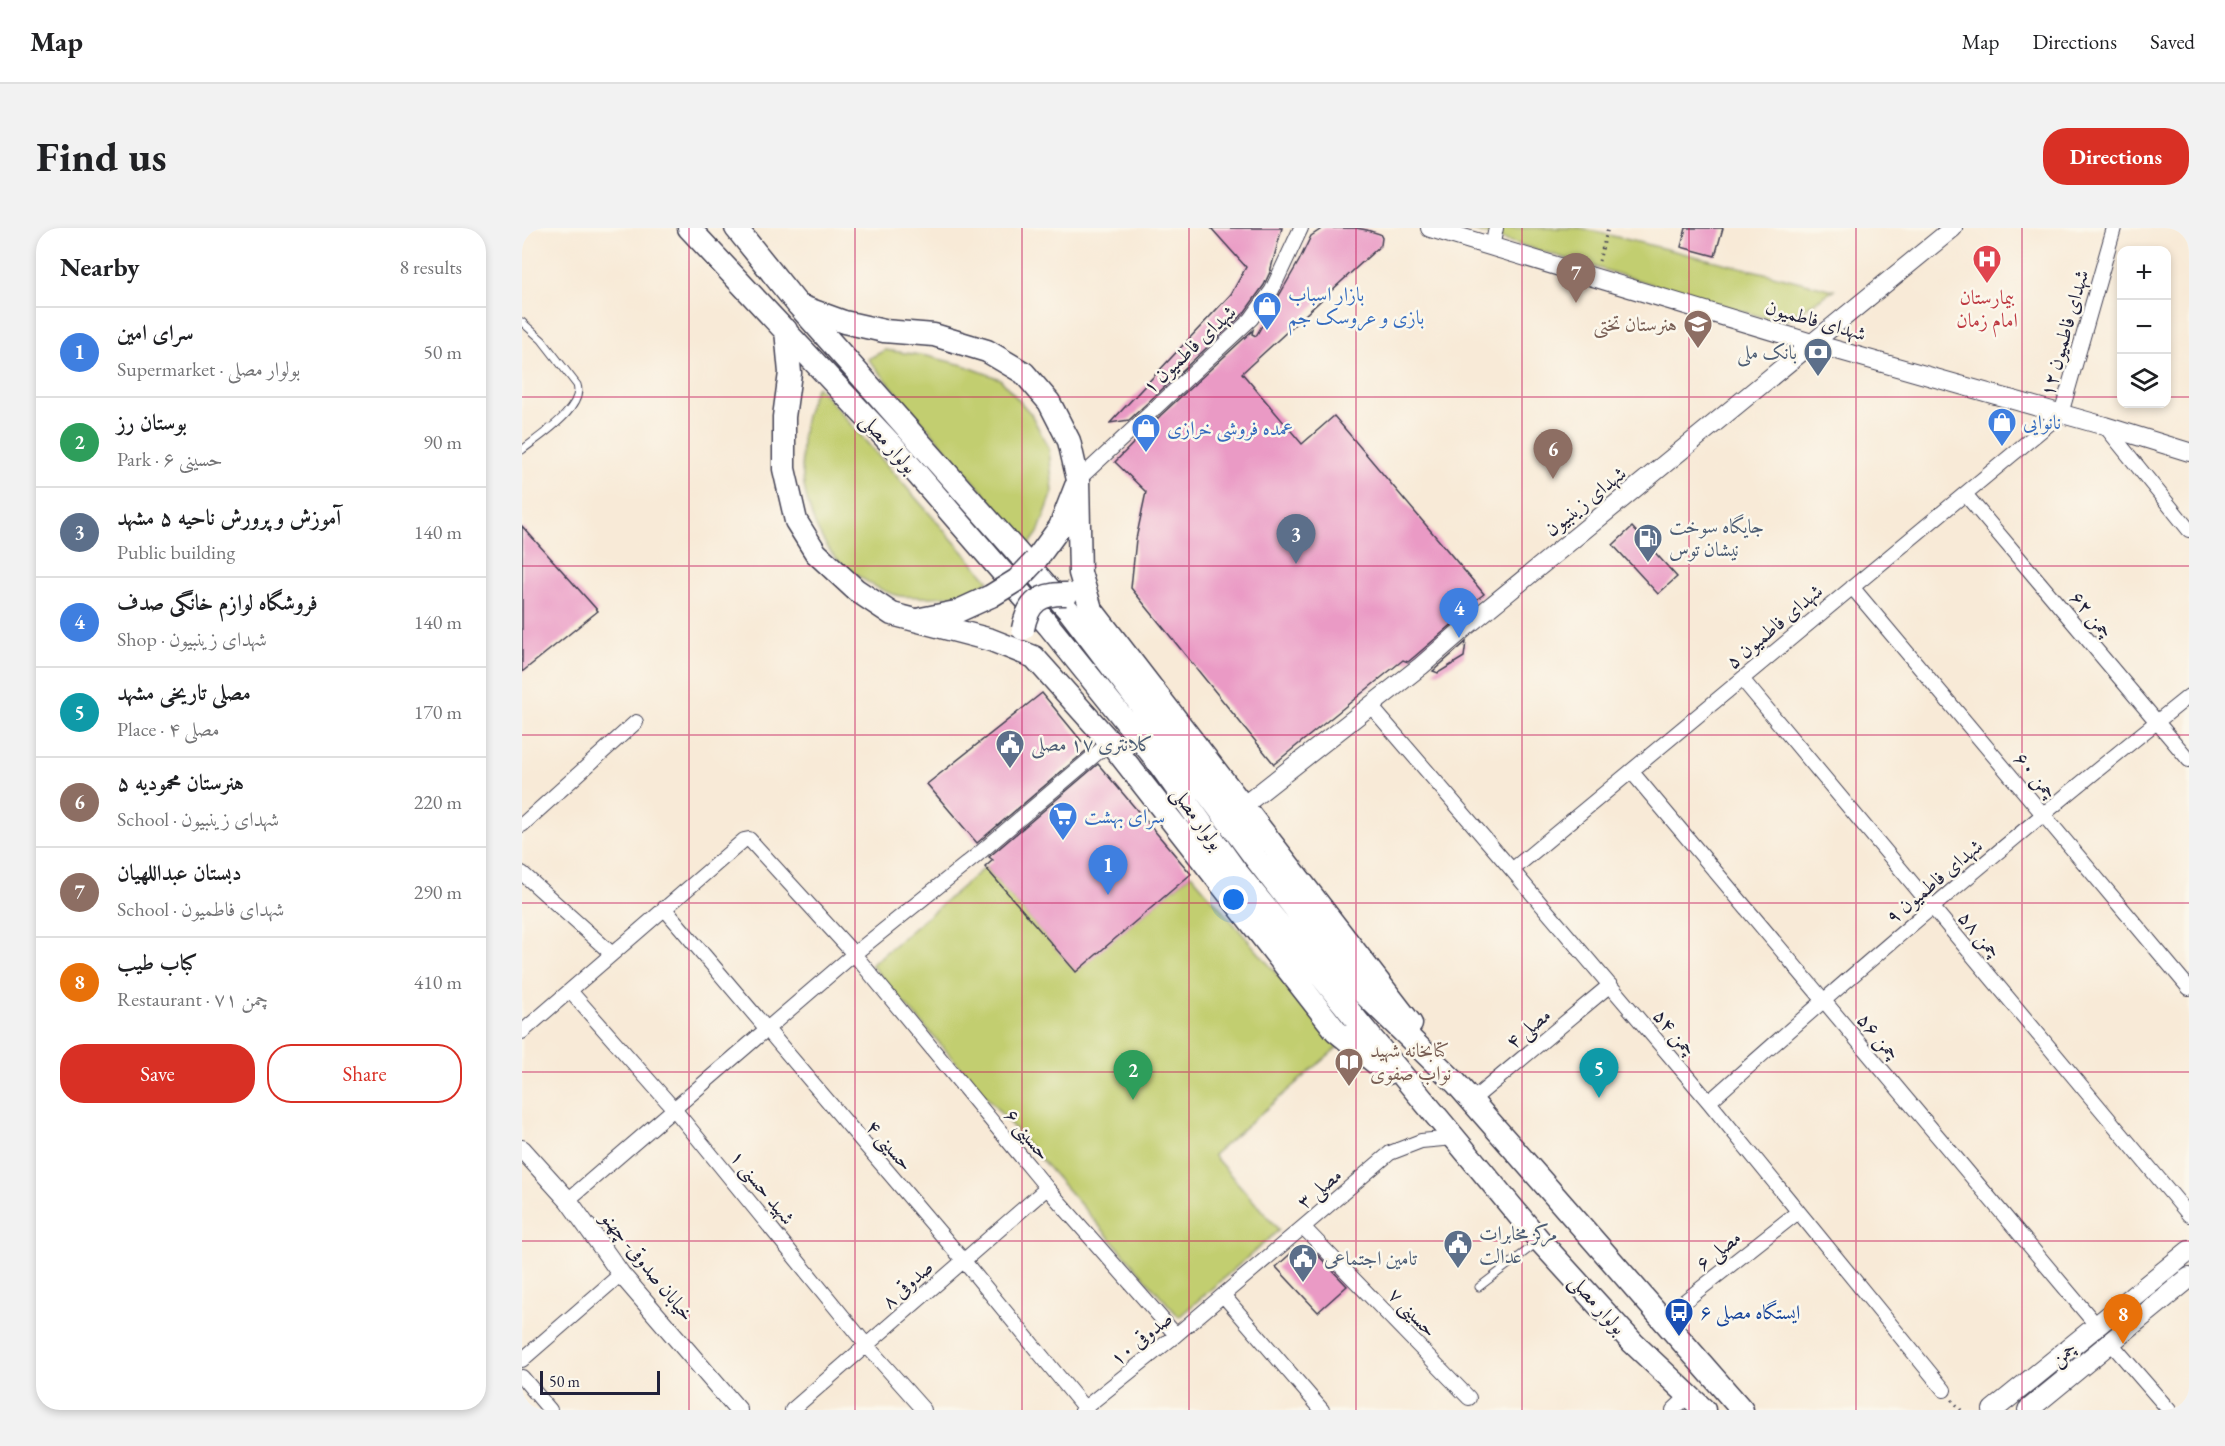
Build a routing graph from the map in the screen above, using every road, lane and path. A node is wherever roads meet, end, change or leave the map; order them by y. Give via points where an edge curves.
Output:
1 (689, 228) edge
2 (736, 228) edge
3 (1301, 228) edge
4 (1430, 228) edge
5 (1496, 228) edge
6 (1608, 228) edge
7 (1953, 228) edge
8 (2114, 228) edge
9 (1492, 247) junction
10 (1595, 278) junction
11 (798, 305) junction
12 (522, 322) edge
13 (786, 330) junction
14 (1812, 343) junction
15 (2061, 414) junction
16 (2105, 426) junction
17 (522, 450) edge
18 (2189, 452) edge
19 (1078, 480) junction
20 (1965, 494) junction
21 (2189, 530) edge
22 (1852, 587) junction
23 (1091, 609) junction
24 (916, 620) junction
25 (1034, 657) junction
26 (1742, 679) junction
27 (2189, 696) edge
28 (1370, 705) junction
29 (636, 722) dead end
30 (2157, 722) junction
31 (1110, 742) junction
32 (2189, 760) edge
33 (1631, 771) junction
34 (1243, 806) junction
35 (2043, 814) junction
36 (522, 825) edge
37 (1512, 870) junction
38 (522, 873) edge
39 (664, 908) junction
40 (1932, 908) junction
41 (612, 954) junction
42 (854, 954) junction
43 (1610, 985) junction
44 (2189, 988) edge
45 (570, 991) junction
46 (1823, 1000) junction
47 (766, 1030) junction
48 (522, 1032) edge
49 (1455, 1083) junction
50 (1471, 1101) junction
51 (1709, 1102) junction
52 (1428, 1106) junction
53 (674, 1108) junction
54 (1454, 1138) junction
55 (522, 1149) edge
56 (1047, 1188) junction
57 (568, 1200) junction
58 (1798, 1212) junction
59 (2189, 1215) edge
60 (1303, 1227) junction
61 (1540, 1240) junction
62 (2189, 1251) edge
63 (963, 1260) junction
64 (621, 1274) junction
65 (2189, 1278) edge
66 (1479, 1287) dead end
67 (1223, 1295) junction
68 (1662, 1319) junction
69 (2097, 1326) junction
70 (1176, 1335) junction
71 (2110, 1342) junction
72 (1633, 1343) junction
73 (867, 1346) junction
74 (522, 1360) edge
75 (522, 1377) edge
76 (1944, 1390) dead end
77 (1469, 1398) dead end
78 (1697, 1402) edge
79 (1084, 1409) edge
80 (550, 1410) edge
81 (738, 1410) edge
82 (792, 1410) edge
83 (924, 1410) edge
84 (1322, 1410) edge
85 (1673, 1410) edge
86 (1742, 1410) edge
87 (1993, 1410) edge
88 (2028, 1410) edge
89 (2169, 1410) edge

1 - 13 main road, بولوار مصلی
2 - 11 main road, بولوار مصلی
3 - 19 street, شهدای فاطمیون ۱ via 1272,290 1251,319
4 - 9 street, شهدای فاطمیون
5 - 9 street
6 - 10 path
7 - 14 street, شهدای زینبیون
8 - 15 street, شهدای فاطمیون ۱۲
9 - 10 street, شهدای فاطمیون
10 - 14 street, شهدای فاطمیون
11 - 19 main road via 884,331 934,335 987,351 1024,373 1049,402 1069,441
11 - 49 main road, بولوار مصلی via 1070,612 1352,982
12 - 17 lane via 542,340 579,392 571,408
13 - 24 main road via 790,373 784,417 784,469 796,521 816,553 856,590 892,614
13 - 52 main road, بولوار مصلی via 1049,626 1152,754 1235,870
14 - 15 street, شهدای فاطمیون
14 - 28 street, شهدای زینبیون
15 - 16 street, شهدای فاطمیون
15 - 20 street, شهدای فاطمیون ۵
16 - 18 street, شهدای فاطمیون
16 - 21 street
19 - 23 main road via 1080,573
19 - 24 main road, bridge via 1060,527 1017,580 956,612
20 - 22 street, شهدای فاطمیون ۵
20 - 30 street, چمن ۶۲
22 - 26 street, شهدای فاطمیون ۵
22 - 35 street, چمن ۶۰
23 - 25 main road, bridge via 1067,594 1051,593 1036,600 1026,613 1023,629
23 - 34 main road
24 - 25 main road via 991,640
25 - 31 main road
26 - 33 street, شهدای فاطمیون ۵
26 - 40 street, چمن ۵۸
27 - 30 street, شهدای فاطمیون ۹
28 - 34 street, شهدای زینبیون
28 - 37 street, چمن ۵۴
29 - 36 street
30 - 32 street, چمن ۶۲
30 - 35 street, شهدای فاطمیون ۹
31 - 42 street
31 - 52 main road via 1336,1031
33 - 37 street, شهدای فاطمیون ۵
33 - 46 street, چمن ۵۶
34 - 49 main road
35 - 40 street, شهدای فاطمیون ۹
35 - 44 street, چمن ۶۰
37 - 43 street, چمن ۵۴
38 - 41 street
39 - 41 street
39 - 42 street, حسینی ۶ via 749,839
39 - 47 street, حسینی ۴
40 - 46 street, شهدای فاطمیون ۹
40 - 59 street, چمن ۵۸
41 - 45 street
42 - 47 street
42 - 56 street, حسینی ۶
43 - 50 street, مصلی ۴
43 - 51 street, چمن ۵۴
45 - 48 street
45 - 53 street, شهید حسنی ۱
46 - 51 street, شهدای فاطمیون ۹
46 - 69 street, چمن ۵۶
47 - 53 street
47 - 63 street, حسینی ۴
49 - 50 main road, بولوار مصلی
50 - 68 main road, بولوار مصلی
51 - 58 street, چمن ۵۴
52 - 54 main road, بولوار مصلی
53 - 57 street
53 - 73 street, شهید حسنی ۱
54 - 60 street, مصلی ۳ via 1421,1141 1390,1154
54 - 61 main road, بولوار مصلی
55 - 57 street, خیابان صدوقی- چهنو
56 - 63 street, صدوقی ۸
56 - 70 street, حسینی ۶
57 - 64 street, خیابان صدوقی- چهنو
58 - 68 street, مصلی ۶
58 - 76 street, چمن ۵۴
60 - 67 street, مصلی ۳
60 - 77 street, حسینی ۷
61 - 66 lane
61 - 72 main road, بولوار مصلی
62 - 69 main road, چمن
63 - 73 street, صدوقی ۸
63 - 79 street, حسینی ۴
64 - 74 street
64 - 81 street, خیابان صدوقی- چهنو
65 - 71 main road, چمن
67 - 70 street, صدوقی ۱۰
67 - 84 street
68 - 72 main road
68 - 86 main road, بولوار مصلی
69 - 71 main road
69 - 87 main road, چمن
70 - 79 street, صدوقی ۱۰
71 - 88 main road, چمن
71 - 89 street
72 - 78 main road, بولوار مصلی
73 - 82 street, صدوقی ۸
73 - 83 street, شهید حسنی ۱
75 - 80 street
78 - 85 street

